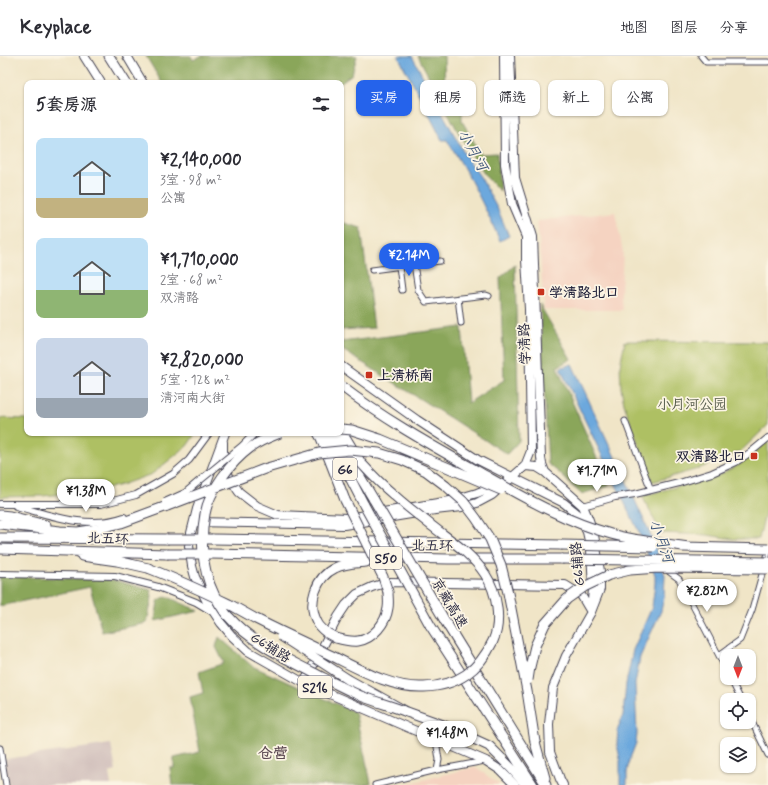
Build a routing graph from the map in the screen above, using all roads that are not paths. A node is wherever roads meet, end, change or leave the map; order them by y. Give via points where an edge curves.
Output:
1 (84, 56) edge
2 (103, 56) edge
3 (110, 56) edge
4 (126, 56) edge
5 (504, 56) edge
6 (510, 56) edge
7 (702, 56) edge
8 (768, 62) edge
9 (98, 80) edge
10 (117, 80) edge
11 (124, 80) edge
12 (141, 80) edge
13 (440, 261) dead end
14 (414, 264) junction
15 (399, 266) junction
16 (372, 270) dead end
17 (402, 290) dead end
18 (489, 296) dead end
19 (458, 298) junction
20 (461, 323) dead end
21 (344, 368) edge
22 (344, 388) edge
23 (624, 421) dead end
24 (344, 429) edge
25 (344, 434) edge
26 (207, 436) edge
27 (223, 436) edge
28 (224, 436) edge
29 (251, 436) edge
30 (272, 436) edge
31 (320, 436) edge
32 (329, 436) edge
33 (336, 436) edge
34 (768, 438) edge
35 (525, 466) junction
36 (545, 472) junction
37 (514, 477) junction
38 (651, 490) junction
39 (0, 504) edge
40 (8, 504) junction
41 (166, 504) junction
42 (539, 506) junction
43 (583, 506) junction
44 (0, 515) edge
45 (194, 522) junction
46 (0, 524) edge
47 (97, 529) junction
48 (0, 538) edge
49 (689, 547) junction
50 (0, 549) edge
51 (768, 549) edge
52 (37, 550) junction
53 (768, 553) edge
54 (448, 559) junction
55 (375, 562) edge
56 (375, 562) edge
57 (375, 562) edge
58 (375, 562) edge
59 (768, 562) edge
60 (768, 569) edge
61 (668, 571) dead end
62 (0, 574) edge
63 (591, 612) junction
64 (214, 613) junction
65 (256, 619) junction
66 (719, 655) joint
67 (304, 683) junction
68 (527, 691) junction
69 (407, 712) junction
70 (755, 729) edge
71 (436, 740) junction
72 (0, 748) edge
73 (768, 755) edge
74 (486, 761) junction
75 (437, 770) junction
76 (6, 785) edge
77 (375, 785) edge
78 (515, 785) edge
79 (526, 785) edge
80 (533, 785) edge
81 (546, 785) edge
82 (563, 785) edge

1 - 9 main road
2 - 10 highway
3 - 11 highway
4 - 12 main road
5 - 35 main road, 学清路 via 505,164 512,204 526,237 531,451
6 - 36 main road, 学清路 via 516,178 534,237 541,458
7 - 8 street via 706,62
13 - 14 street
14 - 15 street
14 - 19 street via 418,290 426,302
15 - 16 street
15 - 17 street
18 - 19 street
19 - 20 street
21 - 37 main road, G6辅路 via 472,456
22 - 42 highway, bridge via 394,423
23 - 38 street
24 - 42 highway, bridge via 380,439
25 - 65 highway, bridge via 361,463 377,480 458,545 486,575 497,605 495,635 488,652 477,666 463,677 443,685 402,685 375,676
26 - 40 street via 189,460 173,474 136,495 101,504
27 - 45 main road, G6辅路 / S216
28 - 37 main road via 223,451 230,480 239,492 257,506 278,515 347,518 450,501 477,494
29 - 41 street, bridge via 198,482
30 - 69 highway, bridge via 250,448 235,462 213,491 206,509 202,527 204,565 217,599 228,617 241,629 281,656 362,696
31 - 55 highway, bridge via 345,500
32 - 80 highway, 京藏高速 / G6, bridge via 430,625
33 - 81 highway, 京藏高速 / G6, bridge
34 - 38 street via 736,462 712,473
35 - 36 main road via 536,467
35 - 37 main road, 学清路
36 - 43 main road
37 - 45 main road via 492,495 477,503 344,526
37 - 63 main road, G6辅路 via 564,503 579,515 587,532 591,550
38 - 43 street
39 - 40 street
40 - 41 street via 64,519 102,522
41 - 47 highway via 121,523
41 - 68 highway, bridge via 319,452 350,450 379,453 426,471 463,501 490,539 501,564
42 - 49 highway, bridge via 612,535
43 - 63 main road via 594,535 600,571 600,589
44 - 47 highway via 59,528
45 - 64 main road, G6辅路 / S216 via 190,546 192,566
46 - 47 highway via 78,532
48 - 49 highway, 北五环 / S50, bridge
49 - 51 highway, 北五环 / S50, bridge
50 - 52 highway, 北五环 / S50
52 - 54 highway, 北五环 / S50, bridge
52 - 65 highway, bridge via 148,568 182,581
53 - 66 street via 752,610 740,640
54 - 58 highway, bridge
54 - 59 highway, 北五环 / S50, bridge
56 - 57 highway, bridge via 388,592 389,607 380,628 366,639 351,642 327,634 316,621 312,606 321,580 327,573 346,564
60 - 68 highway, bridge via 630,570 609,575 584,586 567,599 545,624 534,646
61 - 66 street via 679,579
62 - 64 street via 115,576 158,587 196,602
63 - 67 main road via 581,595 565,585 389,582 357,594 346,605
63 - 82 main road, G6辅路 via 566,656 553,688 549,724 550,752
64 - 67 main road, G6辅路 / S216 via 248,651
65 - 69 highway, bridge via 349,680
67 - 71 main road, G6辅路 / S216
68 - 81 highway, bridge via 535,742
69 - 79 highway via 489,746
70 - 73 street
71 - 74 main road, G6辅路 / S216
71 - 75 street via 439,760
72 - 76 street
74 - 75 street
74 - 78 main road, G6辅路 / S216
75 - 77 street

